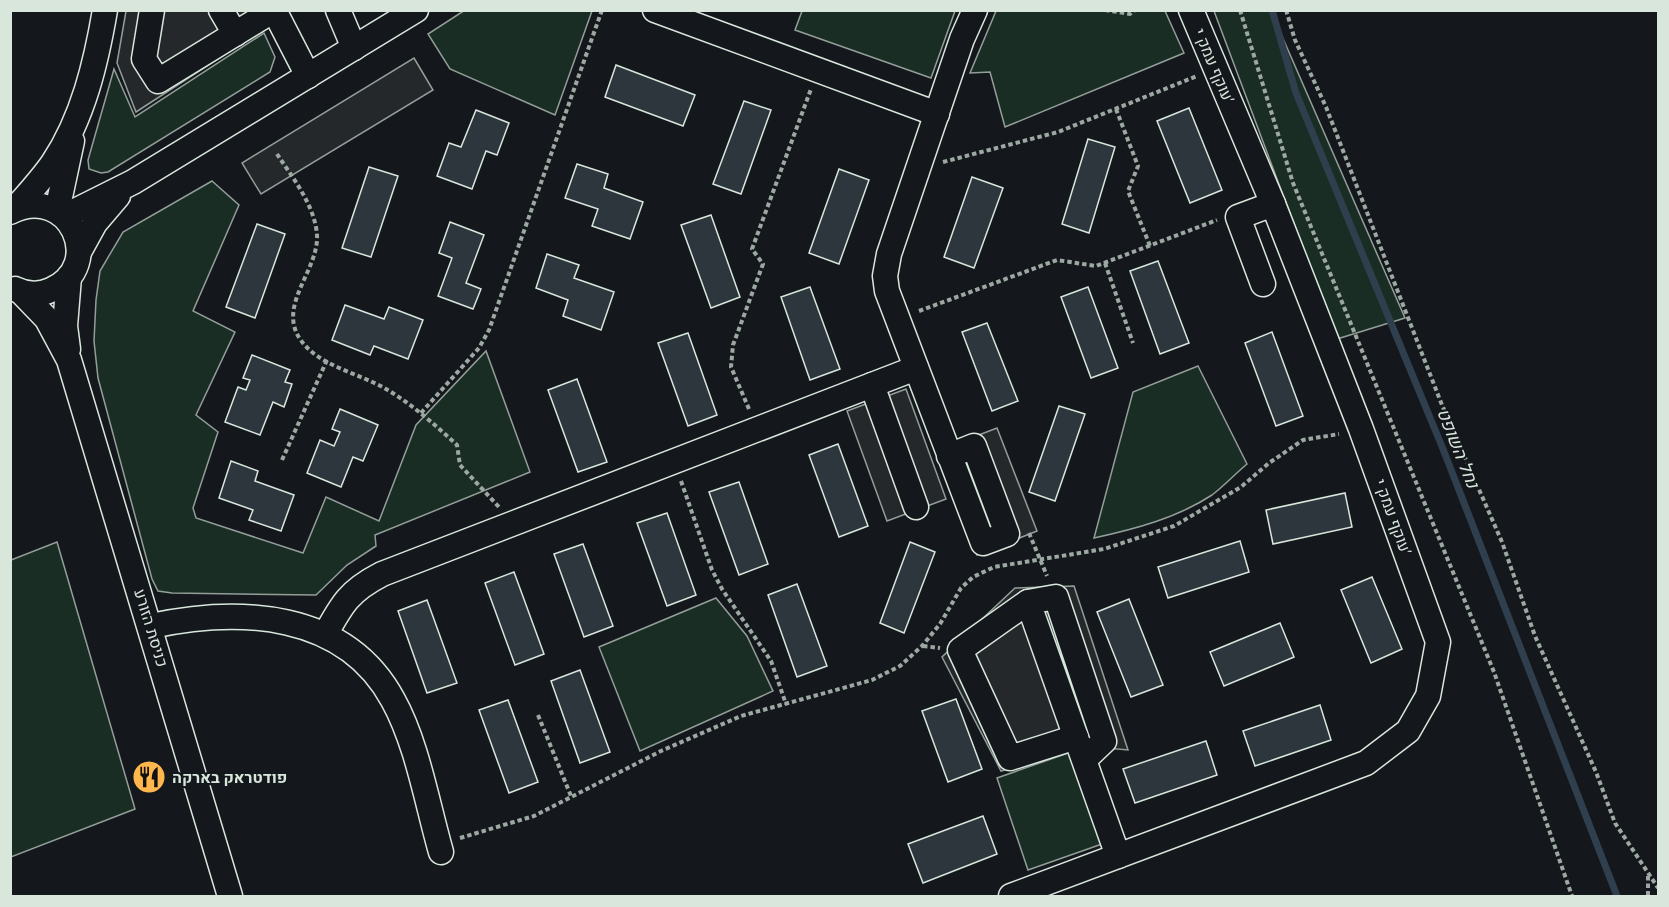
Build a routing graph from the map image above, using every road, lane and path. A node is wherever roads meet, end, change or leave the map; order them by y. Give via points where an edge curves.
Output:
1 (105, 10) edge
2 (152, 10) edge
3 (221, 10) edge
4 (274, 10) edge
5 (338, 10) edge
6 (416, 10) edge
7 (602, 10) edge
8 (655, 10) edge
9 (975, 10) edge
10 (1105, 10) edge
11 (1135, 10) edge
12 (1191, 10) edge
13 (1240, 10) edge
14 (1286, 10) edge
15 (236, 34) junction
16 (354, 48) junction
17 (1214, 69) junction
18 (818, 70) junction
19 (308, 76) junction
20 (1116, 110) junction
21 (937, 114) junction
22 (75, 121) junction
23 (277, 154) dead end
24 (919, 168) junction
25 (133, 182) junction
26 (1273, 204) junction
27 (13, 211) edge
28 (61, 214) junction
29 (1227, 216) dead end
30 (1150, 246) junction
31 (79, 252) junction
32 (1105, 263) junction
33 (69, 278) junction
34 (1263, 284) dead end
35 (16, 290) edge
36 (898, 319) junction
37 (1133, 343) dead end
38 (69, 360) junction
39 (327, 360) junction
40 (916, 368) junction
41 (872, 385) junction
42 (421, 413) junction
43 (758, 429) junction
44 (1361, 429) junction
45 (949, 456) dead end
46 (282, 460) dead end
47 (675, 461) junction
48 (916, 507) dead end
49 (514, 523) junction
50 (1028, 602) junction
51 (151, 626) junction
52 (325, 635) junction
53 (786, 704) junction
54 (538, 715) dead end
55 (1076, 737) junction
56 (1084, 760) junction
57 (571, 796) junction
58 (440, 848) joint
59 (1118, 856) junction
60 (1648, 876) junction
61 (1659, 888) edge
62 (230, 897) edge
63 (1011, 897) edge
64 (1572, 897) edge
65 (1648, 897) edge

1 - 22 street
2 - 15 street via 144,59 158,81
3 - 15 street
4 - 15 street
4 - 19 street
5 - 16 street
6 - 16 street
7 - 42 path via 489,330 479,348
8 - 18 street
9 - 21 street
10 - 11 path via 1130,14
12 - 17 street, עוקף עמק י’
13 - 64 path via 1293,183 1494,672
14 - 60 path via 1442,405 1502,542 1535,636 1615,822
16 - 19 street
17 - 20 path
17 - 26 street, עוקף עמק י’
18 - 21 street
18 - 43 path via 752,249 763,264 733,345 731,367
19 - 25 street
20 - 24 path via 1022,143
20 - 30 path via 1138,166 1128,191
21 - 24 street
22 - 27 street via 52,164
22 - 28 street
23 - 39 path via 306,199 317,232 317,244 295,303 293,322 299,338 312,353
24 - 36 street via 885,276
25 - 28 street
25 - 31 street, כניסת הזורע via 95,223
26 - 34 street via 1239,217
26 - 44 street, עוקף עמק י’
27 - 28 street via 35,204
28 - 31 street via 78,237
29 - 30 path
30 - 32 path
31 - 33 street, כניסת הזורע
32 - 36 path via 1096,266 1057,260
32 - 37 path
33 - 35 street via 45,292
33 - 38 street, כניסת הזורע via 65,326
35 - 38 street, כניסת הזורע via 47,319
36 - 40 street
38 - 51 street, כניסת הזורע
39 - 42 path via 386,388
39 - 46 path
40 - 41 street
40 - 45 street
41 - 43 street
41 - 48 street
42 - 49 path via 457,445 460,465
43 - 47 street
44 - 53 path via 1303,440 1241,487 1174,526 1146,537 1104,549 994,567 973,577 961,588 922,646 900,666 872,680
44 - 59 street, עוקף עמק י’ via 1438,642 1423,705 1408,731 1366,763
47 - 49 street
47 - 53 path via 712,570 771,661
49 - 52 street via 364,584 343,601
50 - 55 street
50 - 55 street via 960,650 1010,758
50 - 56 street via 1056,597 1104,741
51 - 52 street via 233,615 276,621
51 - 62 street, כניסת הזורע
52 - 58 street via 358,654 394,700
53 - 57 path via 741,716
54 - 57 path
55 - 56 street
56 - 59 street
57 - 58 path via 534,816
59 - 63 street, עוקף עמק י’
60 - 61 path
60 - 65 path

